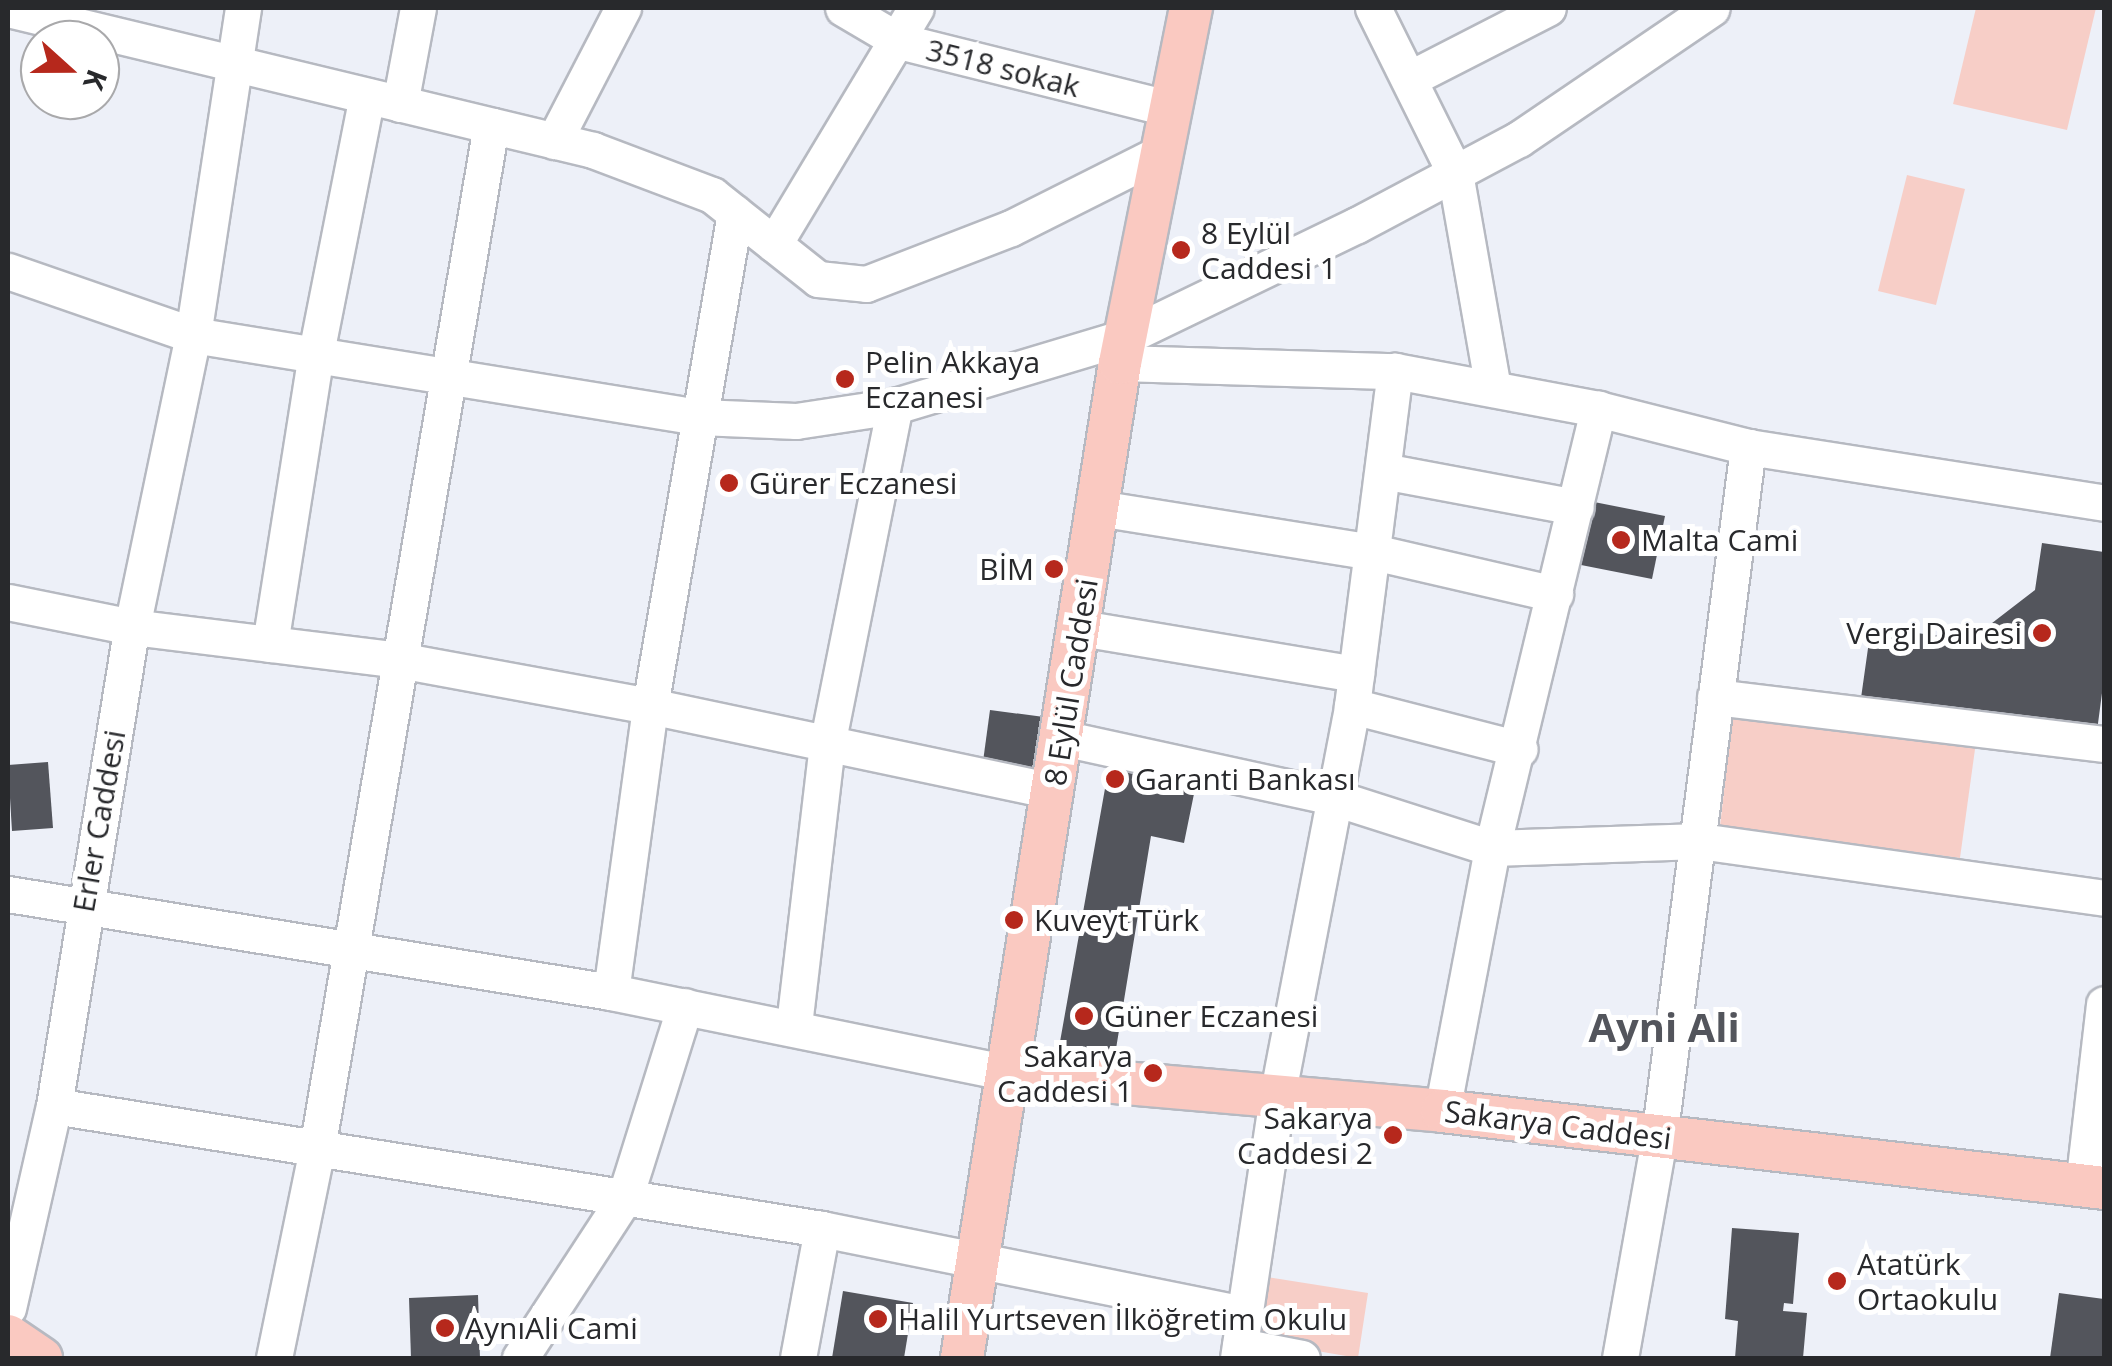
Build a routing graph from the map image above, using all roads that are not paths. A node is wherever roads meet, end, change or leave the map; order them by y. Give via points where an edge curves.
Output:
1 (243, 8) edge
2 (418, 8) edge
3 (623, 8) edge
4 (843, 8) edge
5 (916, 8) edge
6 (1373, 8) edge
7 (1548, 8) edge
8 (1712, 8) edge
9 (8, 9) edge
10 (1186, 15) edge
11 (898, 41) junction
12 (234, 64) junction
13 (1408, 79) junction
14 (383, 100) junction
15 (491, 126) junction
16 (1158, 131) junction
17 (554, 141) junction
18 (1456, 173) junction
19 (735, 213) junction
20 (774, 244) junction
21 (8, 272) edge
22 (193, 335) junction
23 (1117, 348) junction
24 (316, 354) junction
25 (1395, 372) junction
26 (451, 376) junction
27 (1492, 389) junction
28 (895, 406) junction
29 (1598, 409) junction
30 (699, 417) junction
31 (1748, 447) junction
32 (1383, 471) junction
33 (2104, 503) edge
34 (1576, 507) junction
35 (1098, 508) junction
36 (1373, 552) junction
37 (1555, 594) junction
38 (8, 602) edge
39 (132, 627) junction
40 (1080, 628) junction
41 (270, 644) junction
42 (399, 660) junction
43 (1354, 690) junction
44 (1715, 697) junction
45 (650, 706) junction
46 (1062, 738) junction
47 (2104, 744) edge
48 (828, 745) junction
49 (1520, 749) junction
50 (1045, 790) junction
51 (1332, 798) junction
52 (1700, 842) junction
53 (1492, 848) junction
54 (8, 894) edge
55 (2104, 898) edge
56 (82, 912) junction
57 (351, 948) junction
58 (612, 992) junction
59 (2104, 1004) edge
60 (685, 1006) junction
61 (794, 1026) junction
62 (1001, 1073) junction
63 (1277, 1097) junction
64 (54, 1106) junction
65 (1442, 1111) junction
66 (1659, 1138) junction
67 (317, 1149) junction
68 (2094, 1187) edge
69 (625, 1198) junction
70 (822, 1230) junction
71 (970, 1259) junction
72 (8, 1308) edge
73 (8, 1336) edge
74 (1241, 1340) edge
75 (281, 1349) edge
76 (41, 1358) edge
77 (520, 1358) edge
78 (798, 1358) edge
79 (945, 1358) edge
80 (962, 1358) edge
81 (1302, 1358) edge
82 (1620, 1358) edge

1 - 12 street, Erler Caddesi
2 - 14 street
3 - 17 street
4 - 11 street, 3518 sokak
5 - 11 street
6 - 13 street
7 - 13 street
8 - 18 street via 1519,139
9 - 12 street
10 - 16 main road, 8 Eylül Caddesi
11 - 16 street, 3518 sokak
11 - 20 street
12 - 14 street
12 - 22 street, Erler Caddesi
13 - 18 street
14 - 15 street
14 - 24 street
15 - 17 street
15 - 26 street
16 - 20 street via 1011,228 866,284 818,280
16 - 23 main road, 8 Eylül Caddesi
17 - 19 street via 712,195
18 - 23 street
18 - 27 street
19 - 20 street
19 - 30 street
21 - 22 street
22 - 24 street
22 - 39 street, Erler Caddesi
23 - 25 street
23 - 28 street
23 - 35 main road, 8 Eylül Caddesi
23 - 50 main road
24 - 26 street
24 - 41 street
25 - 27 street
25 - 32 street
26 - 30 street
26 - 42 street
27 - 29 street
28 - 30 street via 796,421
28 - 48 street
29 - 31 street
29 - 34 street
30 - 45 street
31 - 33 street
31 - 44 street
32 - 34 street
32 - 36 street
34 - 37 street
35 - 36 street
35 - 40 main road, 8 Eylül Caddesi
36 - 37 street
36 - 43 street
37 - 49 street
38 - 39 street
39 - 41 street
39 - 56 street, Erler Caddesi
40 - 43 street
40 - 46 main road, 8 Eylül Caddesi
41 - 42 street
42 - 45 street
42 - 57 street
43 - 49 street
43 - 51 street
44 - 47 street
44 - 52 street
45 - 48 street
45 - 58 street
46 - 50 main road, 8 Eylül Caddesi
46 - 51 street
48 - 50 street
48 - 61 street
49 - 53 street
50 - 62 main road, 8 Eylül Caddesi
51 - 53 street
51 - 63 street
52 - 53 street
52 - 55 street
52 - 66 street
53 - 65 street
54 - 56 street
56 - 57 street
56 - 64 street, Erler Caddesi
57 - 58 street
57 - 67 street
58 - 60 street
59 - 68 street
60 - 61 street
60 - 69 street
61 - 62 street
62 - 63 main road, Sakarya Caddesi
62 - 71 main road, 8 Eylül Caddesi
63 - 65 main road, Sakarya Caddesi
63 - 74 street
64 - 67 street
64 - 72 street, Erler Caddesi
65 - 66 main road, Sakarya Caddesi
66 - 68 main road, Sakarya Caddesi
66 - 82 street
67 - 69 street
67 - 75 street
69 - 70 street
69 - 77 street
70 - 71 street
70 - 78 street
71 - 74 street
71 - 79 main road
71 - 80 main road, 8 Eylül Caddesi
73 - 76 main road
74 - 81 street

